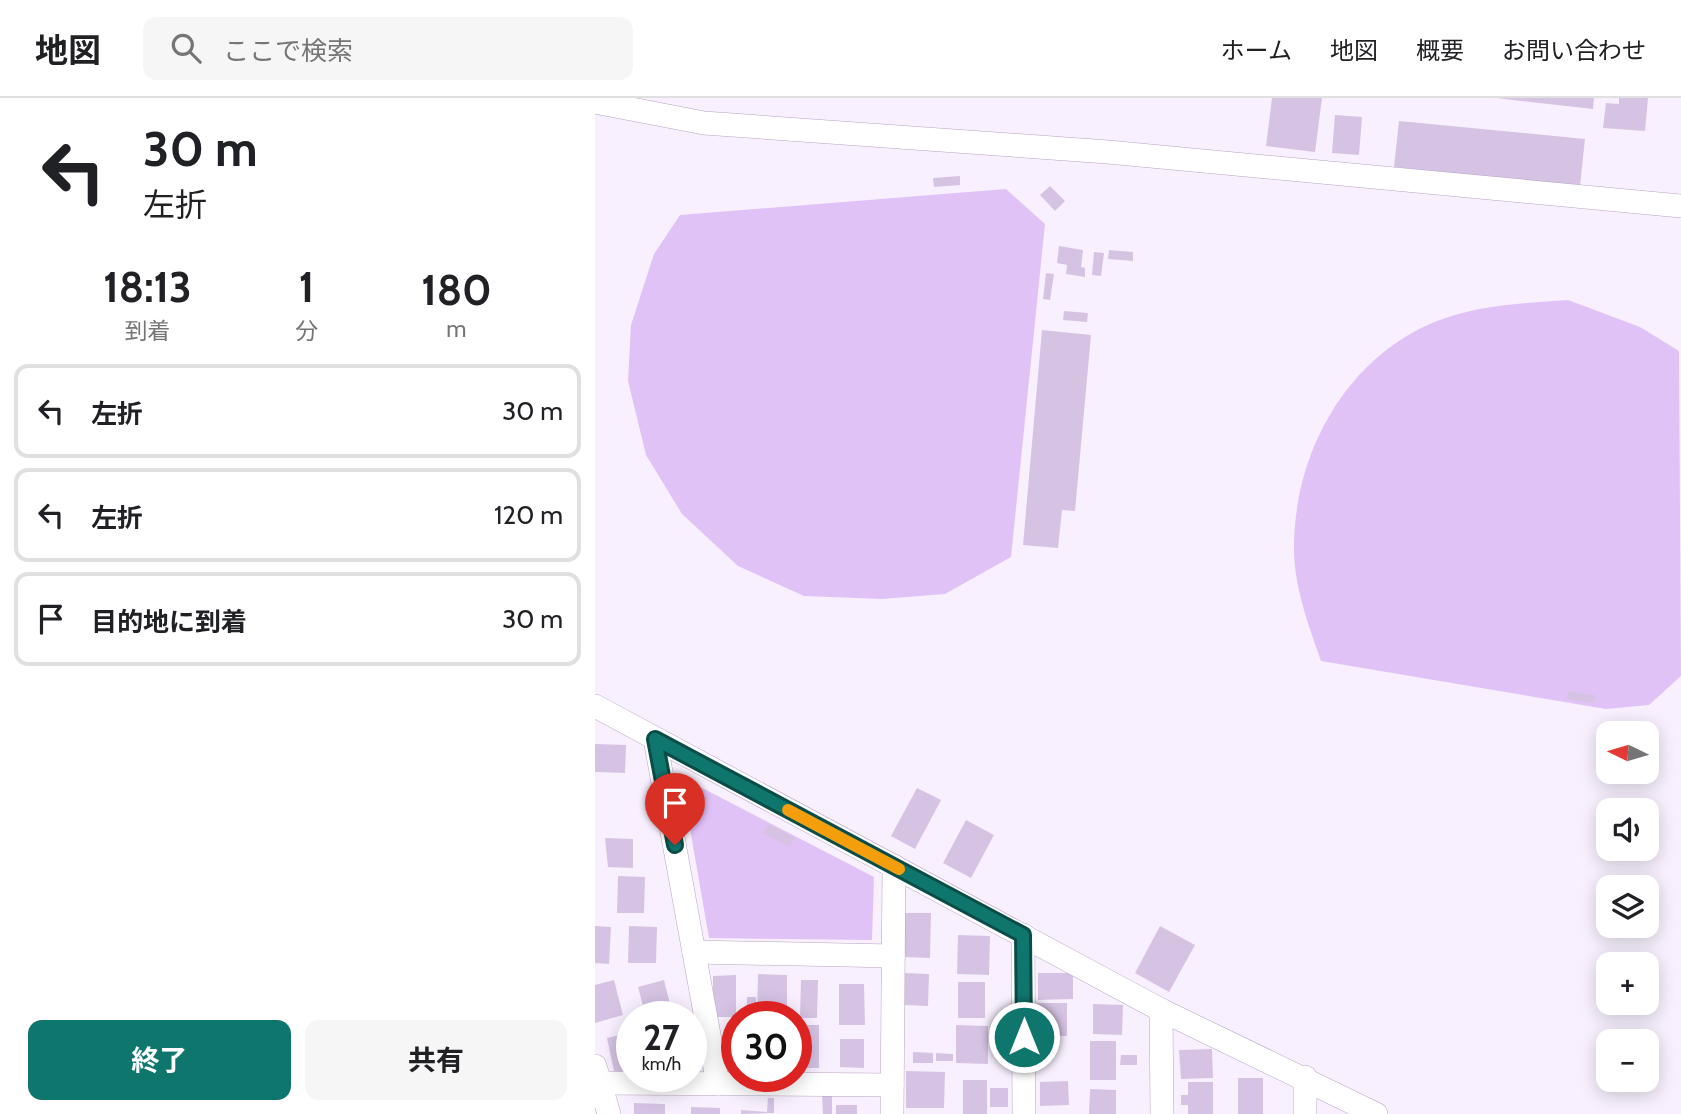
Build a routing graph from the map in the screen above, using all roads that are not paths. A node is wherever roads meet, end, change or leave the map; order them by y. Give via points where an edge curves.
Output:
1 (595, 102) edge
2 (1681, 206) edge
3 (595, 706) edge
4 (655, 739) junction
5 (894, 866) junction
6 (1023, 935) junction
7 (694, 952) junction
8 (893, 956) junction
9 (1161, 1010) junction
10 (597, 1075) edge
11 (1305, 1077) junction
12 (718, 1084) junction
13 (892, 1085) junction
14 (609, 1114) edge
15 (892, 1114) edge
16 (1024, 1114) edge
17 (1161, 1114) edge
18 (1305, 1114) edge
19 (1376, 1114) edge

1 - 2 street via 704,123 1108,152
3 - 4 street
4 - 5 street
4 - 7 street
5 - 6 street
5 - 8 street
6 - 9 street
6 - 16 street
7 - 8 street
7 - 12 street
8 - 13 street
9 - 11 street
9 - 17 street
10 - 12 street
10 - 14 street
11 - 18 street
11 - 19 street
12 - 13 street
13 - 15 street

